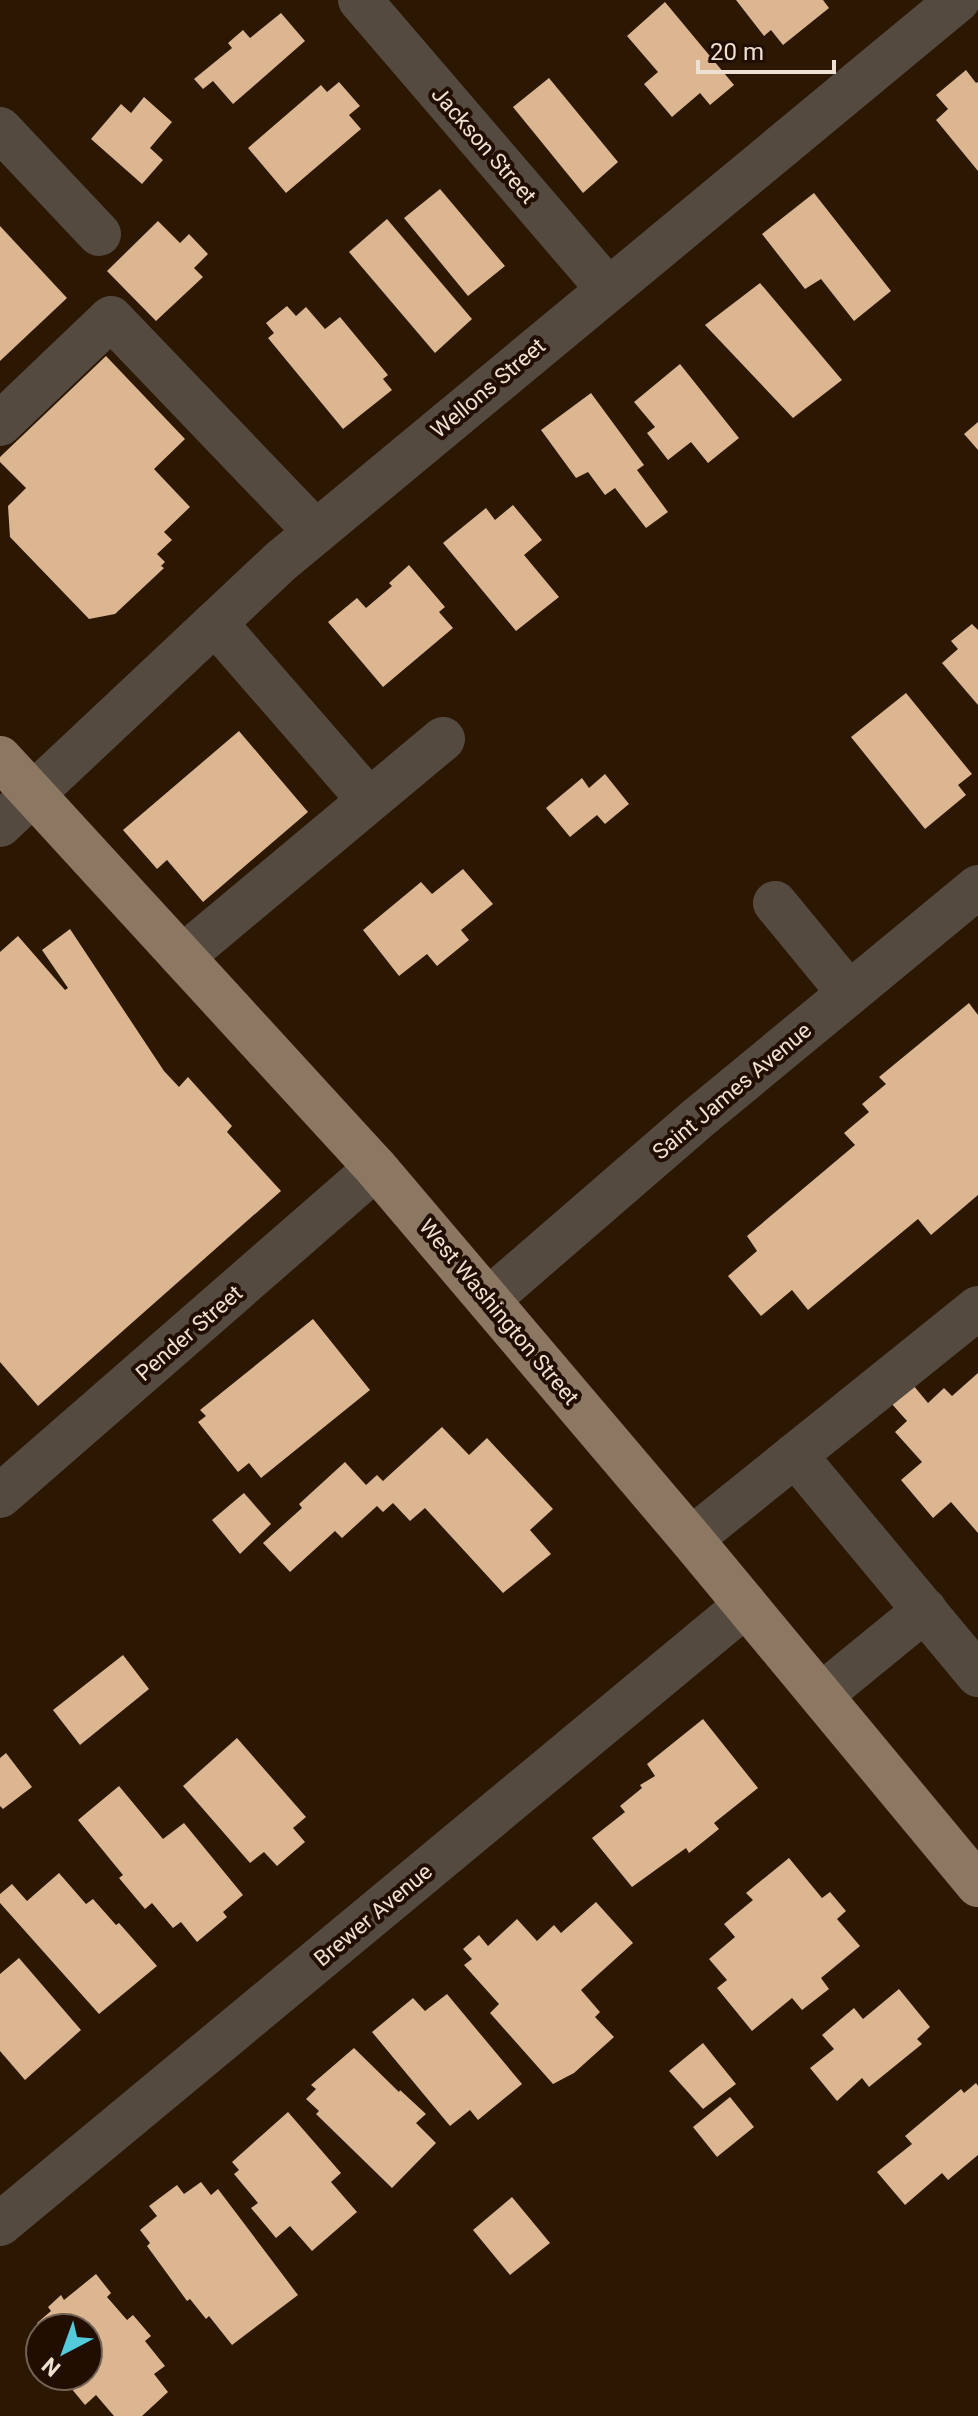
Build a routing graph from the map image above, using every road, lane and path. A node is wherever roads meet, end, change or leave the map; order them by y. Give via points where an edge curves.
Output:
1 (360, 0) edge
2 (958, 0) edge
3 (0, 129) edge
4 (99, 234) dead end
5 (608, 289) junction
6 (0, 424) edge
7 (316, 532) junction
8 (215, 623) junction
9 (443, 739) dead end
10 (0, 758) edge
11 (33, 793) junction
12 (369, 800) junction
13 (0, 825) edge
14 (978, 887) edge
15 (775, 903) dead end
16 (182, 957) junction
17 (849, 993) junction
18 (376, 1168) junction
19 (489, 1299) junction
20 (978, 1308) edge
21 (795, 1455) junction
22 (0, 1496) edge
23 (691, 1539) junction
24 (746, 1605) junction
25 (925, 1610) junction
26 (978, 1675) edge
27 (821, 1695) junction
28 (972, 1866) edge
29 (0, 2224) edge

1 - 5 street, Jackson Street
2 - 5 street, Wellons Street
3 - 4 street
5 - 7 street, Wellons Street
6 - 7 street via 111,318
7 - 8 street, Wellons Street
8 - 11 street, Wellons Street
8 - 12 street
9 - 12 street
10 - 11 main road, West Washington Street
11 - 13 street, Wellons Street
11 - 16 main road, West Washington Street
12 - 16 street
14 - 17 street, Saint James Avenue
15 - 17 street
16 - 18 main road, West Washington Street
17 - 19 street, Saint James Avenue
18 - 19 main road, West Washington Street
18 - 22 street, Pender Street
19 - 23 main road, West Washington Street
20 - 21 street
21 - 23 street
21 - 25 street
23 - 24 main road, West Washington Street
24 - 27 main road, West Washington Street
24 - 29 street, Brewer Avenue
25 - 26 street
25 - 27 street
27 - 28 main road, West Washington Street

